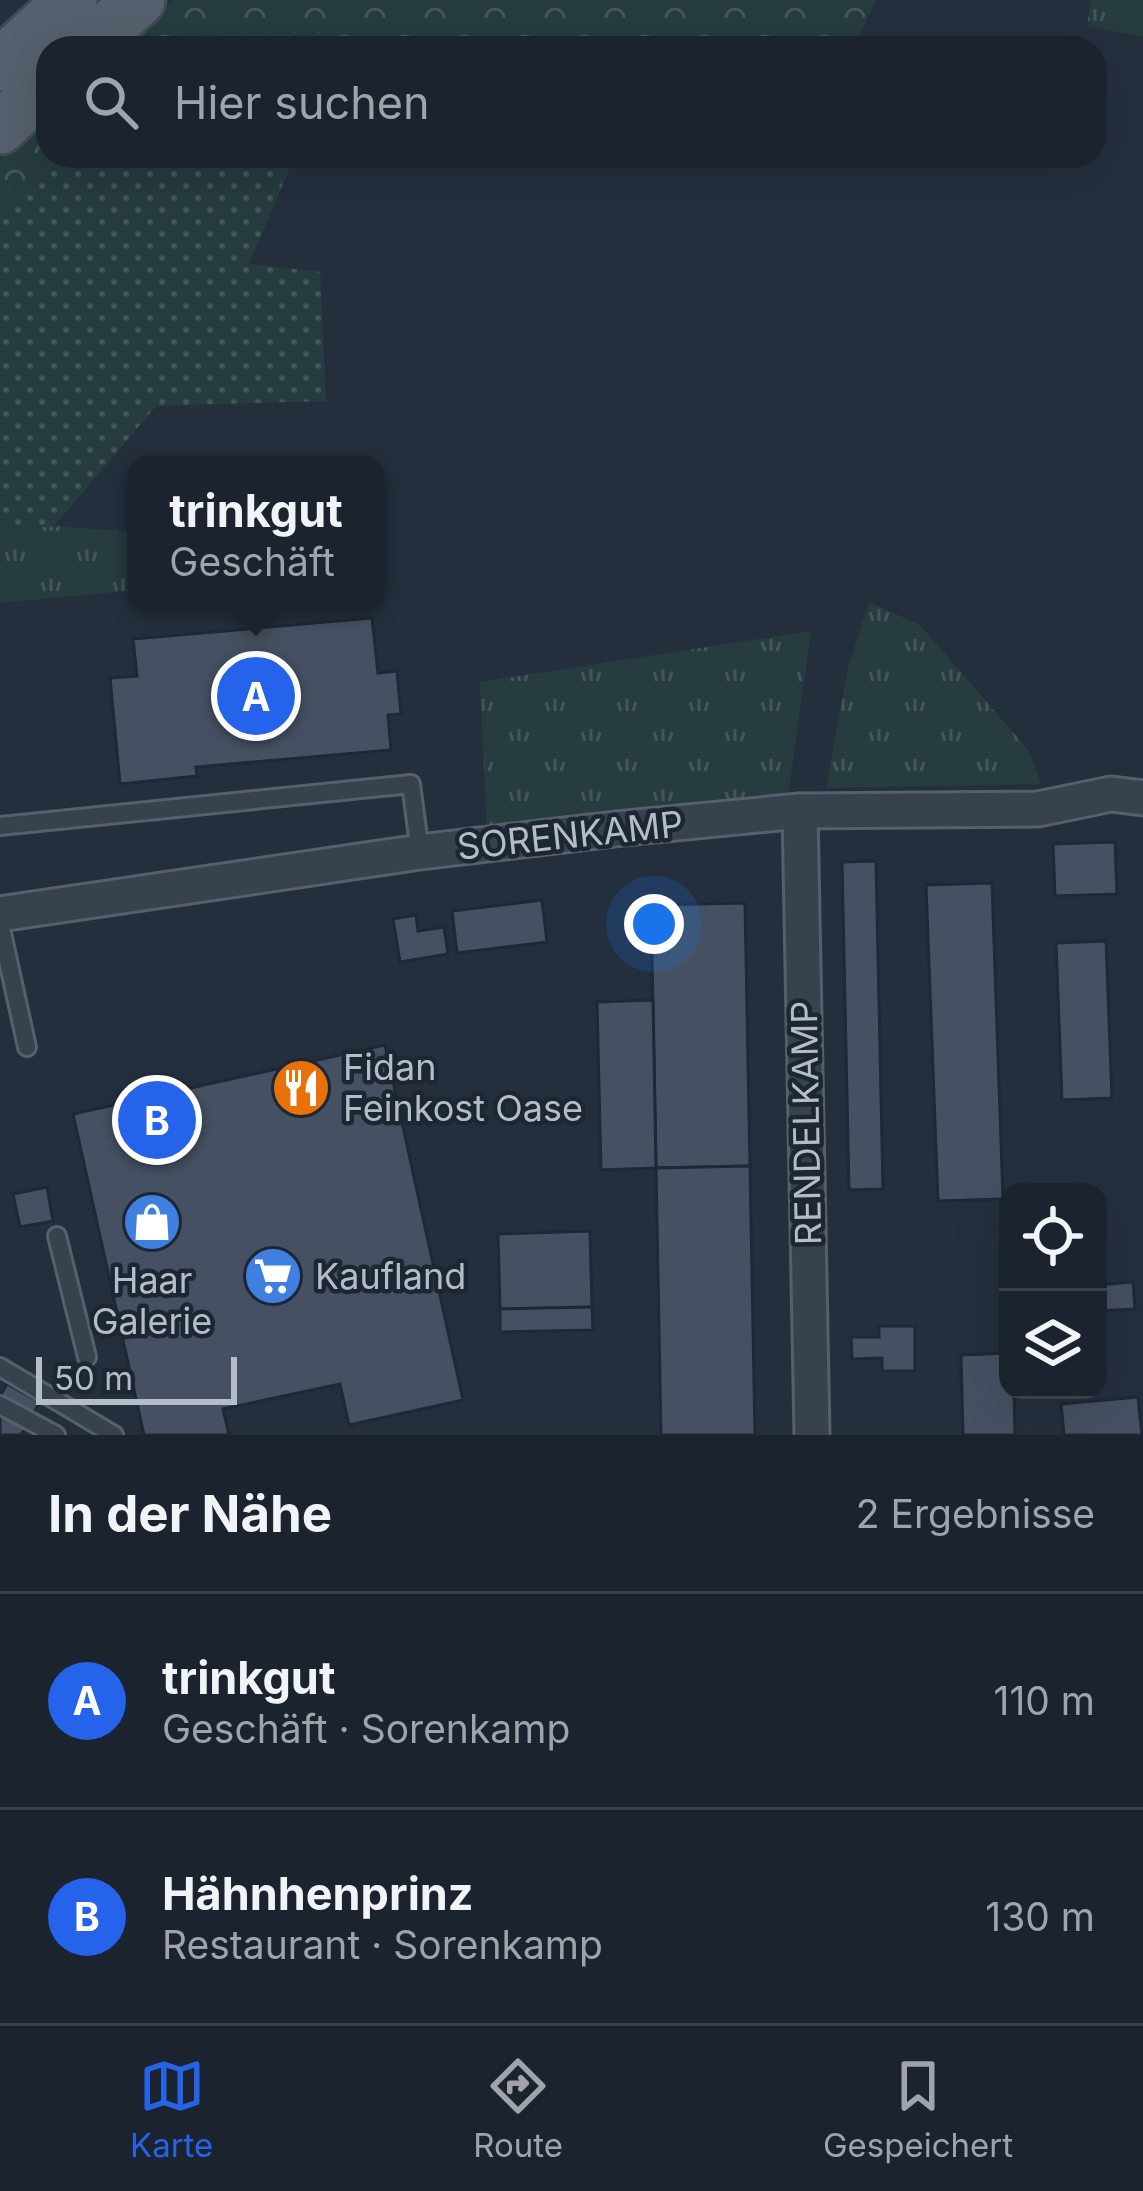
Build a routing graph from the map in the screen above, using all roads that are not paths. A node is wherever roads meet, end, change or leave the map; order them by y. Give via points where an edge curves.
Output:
1 (71, 0) edge
2 (139, 0) edge
3 (100, 36) edge
4 (0, 65) edge
5 (36, 95) edge
6 (0, 128) edge
7 (1143, 798) edge
8 (800, 811) junction
9 (0, 826) edge
10 (420, 852) junction
11 (0, 914) edge
12 (0, 924) edge
13 (27, 1047) dead end
14 (57, 1236) dead end
15 (87, 1357) dead end
16 (0, 1367) edge
17 (0, 1405) edge
18 (56, 1435) edge
19 (114, 1435) edge
20 (812, 1435) edge

1 - 4 main road
2 - 3 main road
5 - 6 main road
7 - 8 street, SORENKAMP via 1111,794 1038,808
8 - 10 street, SORENKAMP
8 - 20 street, RENDELKAMP
9 - 10 lane via 411,784
10 - 11 street, SORENKAMP
12 - 13 lane
14 - 15 lane
16 - 19 lane
17 - 18 lane

